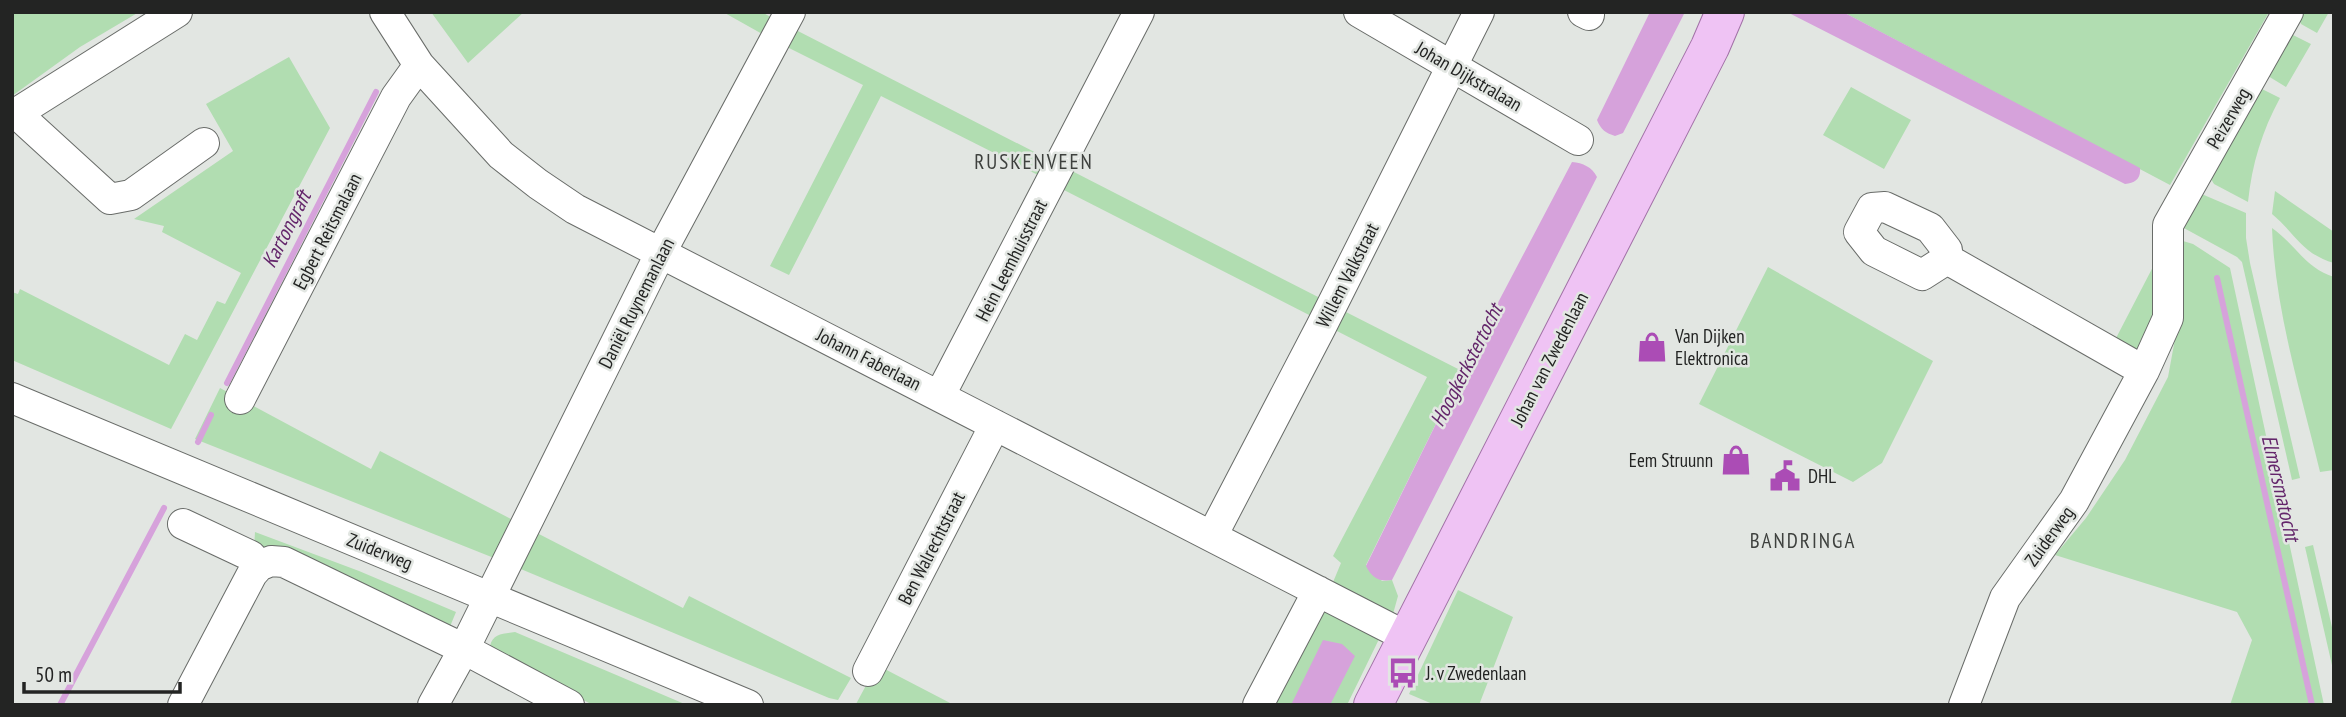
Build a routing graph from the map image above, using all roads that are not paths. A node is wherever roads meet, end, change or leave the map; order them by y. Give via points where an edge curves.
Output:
1 (177, 12) edge
2 (385, 12) edge
3 (790, 12) edge
4 (1139, 12) edge
5 (1359, 12) edge
6 (1479, 12) edge
7 (1725, 12) edge
8 (2288, 12) edge
9 (419, 65) junction
10 (1451, 66) junction
11 (14, 115) edge
12 (1578, 140) dead end
13 (204, 143) dead end
14 (2168, 225) joint
15 (660, 254) junction
16 (1947, 260) dead end
17 (2144, 371) junction
18 (940, 396) junction
19 (12, 398) edge
20 (240, 399) dead end
21 (995, 425) junction
22 (183, 524) dead end
23 (1212, 536) junction
24 (260, 566) junction
25 (1318, 591) junction
26 (489, 597) junction
27 (1407, 637) junction
28 (464, 649) junction
29 (868, 671) dead end
30 (183, 705) edge
31 (433, 705) edge
32 (569, 705) edge
33 (748, 705) edge
34 (1258, 705) edge
35 (1373, 705) edge
36 (1964, 705) edge

1 - 11 street
2 - 9 street, Johann Faberlaan
3 - 15 street, Daniël Ruynemanlaan
4 - 18 street, Hein Leemhuisstraat
5 - 10 street, Johan Dijkstralaan
6 - 10 street, Willem Valkstraat
7 - 27 main road, Johan van Zwedenlaan
8 - 14 street, Peizerweg
9 - 15 street, Johann Faberlaan via 501,155 529,177 575,209
9 - 20 street, Egbert Reitsmalaan via 390,108
10 - 12 street, Johan Dijkstralaan
10 - 23 street, Willem Valkstraat
11 - 13 street via 110,199 131,195
14 - 17 street, Zuiderweg via 2168,318
15 - 18 street, Johann Faberlaan
15 - 26 street, Daniël Ruynemanlaan
16 - 17 street
17 - 36 street, Zuiderweg via 2074,501 2005,598
18 - 21 street, Johann Faberlaan
19 - 26 street, Zuiderweg
21 - 23 street, Johann Faberlaan
21 - 29 street, Ben Walrechtstraat
22 - 24 street via 251,556
23 - 25 street, Johann Faberlaan
24 - 28 street via 284,562
24 - 30 street
25 - 27 street, Johann Faberlaan
25 - 34 street
26 - 28 street, Daniël Ruynemanlaan
26 - 33 street, Zuiderweg
27 - 35 main road, Johan van Zwedenlaan
28 - 31 street, Daniël Ruynemanlaan
28 - 32 street

